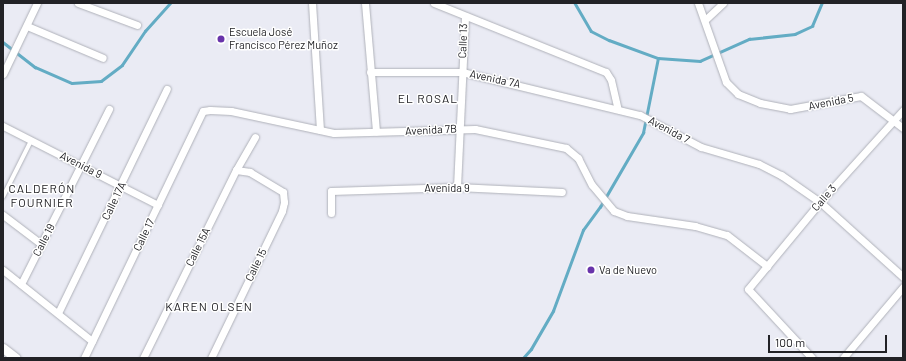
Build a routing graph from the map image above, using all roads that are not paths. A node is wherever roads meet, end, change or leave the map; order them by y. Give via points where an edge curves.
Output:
1 (37, 3) edge
2 (78, 3) edge
3 (312, 3) edge
4 (366, 3) edge
5 (434, 3) edge
6 (698, 3) edge
7 (723, 3) edge
8 (464, 16) junction
9 (706, 19) junction
10 (137, 25) dead end
11 (27, 26) junction
12 (103, 58) dead end
13 (370, 72) junction
14 (462, 72) junction
15 (3, 74) edge
16 (167, 89) dead end
17 (617, 107) junction
18 (109, 109) dead end
19 (903, 110) edge
20 (204, 111) joint
21 (894, 120) junction
22 (3, 126) edge
23 (903, 128) edge
24 (458, 129) junction
25 (320, 130) junction
26 (376, 132) junction
27 (255, 136) dead end
28 (32, 140) junction
29 (82, 165) junction
30 (236, 170) junction
31 (122, 186) junction
32 (458, 186) junction
33 (562, 192) dead end
34 (3, 197) edge
35 (820, 202) junction
36 (158, 205) junction
37 (331, 213) dead end
38 (3, 215) edge
39 (41, 244) junction
40 (767, 266) junction
41 (3, 270) edge
42 (903, 277) edge
43 (21, 284) junction
44 (903, 287) edge
45 (58, 313) junction
46 (92, 341) junction
47 (3, 348) edge
48 (16, 358) edge
49 (84, 358) edge
50 (143, 358) edge
51 (211, 358) edge
52 (812, 358) edge
53 (843, 358) edge

1 - 11 street
2 - 10 street
3 - 25 street
4 - 13 street
5 - 8 street
6 - 9 street, Avenida 5
7 - 9 street
8 - 14 street, Calle 13
8 - 17 street via 606,72 611,80
9 - 21 street, Avenida 5 via 726,82 738,94 760,103 790,109 861,96
11 - 12 street
11 - 15 street
13 - 14 street, Avenida 7A
13 - 26 street
14 - 17 street, Avenida 7A
14 - 24 street, Calle 13
16 - 31 street, Calle 17A
17 - 35 street, Avenida 7 via 640,115 701,146 759,164 781,175
18 - 29 street, Calle 19
19 - 21 street, Calle 3
20 - 25 street, Avenida 7B via 231,111
20 - 36 street, Calle 17
21 - 23 street, Avenida 5
21 - 35 street, Calle 3
22 - 28 street, Avenida 9
24 - 26 street, Avenida 7B via 444,132
24 - 32 street, Calle 13
24 - 40 street, Avenida 7B via 475,129 566,148 578,158 608,206 627,216 695,226 727,235
25 - 26 street, Avenida 7B
27 - 30 street, Calle 15A
28 - 29 street, Avenida 9
28 - 34 lane
29 - 31 street, Avenida 9
29 - 39 street, Calle 19
30 - 50 street, Calle 15A
30 - 51 street, Calle 15 via 250,172 283,192 282,211
31 - 36 street, Avenida 9
31 - 45 street, Calle 17A
32 - 33 street, Avenida 9
32 - 37 street, Avenida 9 via 331,191
35 - 40 street, Calle 3
35 - 42 street, Avenida 7
36 - 46 street, Calle 17
38 - 39 street
39 - 43 street, Calle 19
40 - 52 street, Calle 3 via 748,289
41 - 43 street
43 - 45 street
44 - 53 street
45 - 46 street
46 - 49 street, Calle 17
47 - 48 main road

